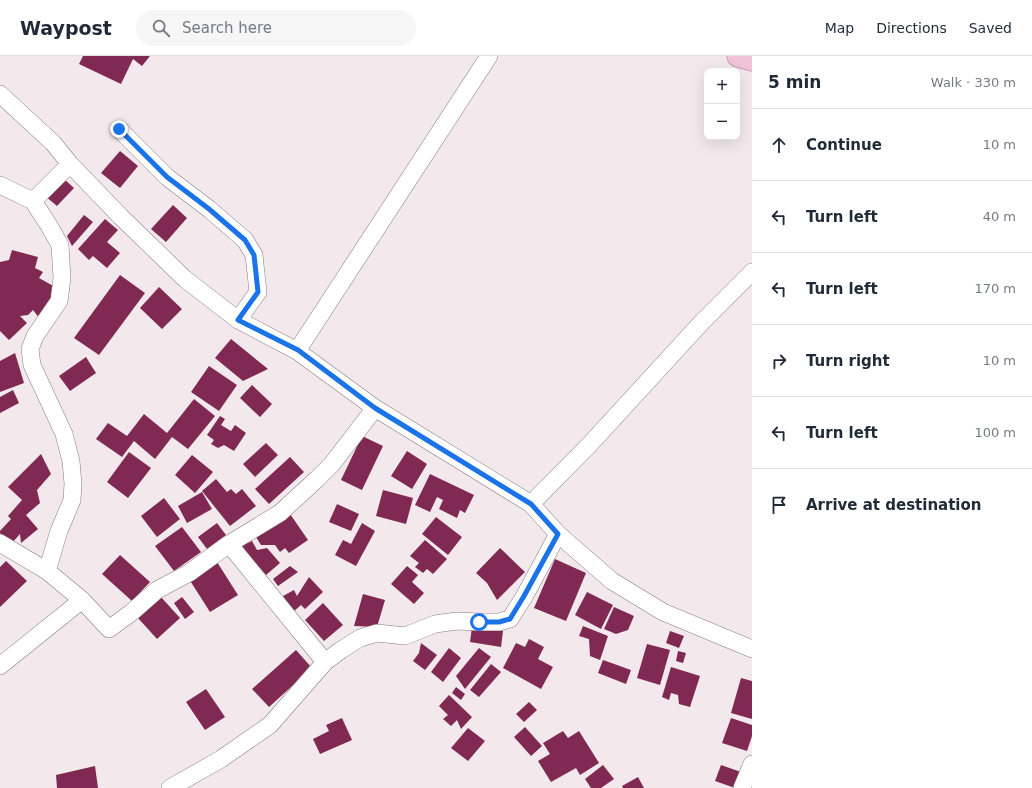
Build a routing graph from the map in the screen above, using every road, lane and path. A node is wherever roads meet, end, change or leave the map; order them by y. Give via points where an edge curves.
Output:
1 (489, 56) edge
2 (738, 56) edge
3 (752, 60) edge
4 (0, 94) edge
5 (119, 129) dead end
6 (70, 164) junction
7 (0, 185) edge
8 (33, 201) junction
9 (752, 272) edge
10 (238, 320) junction
11 (298, 350) junction
12 (375, 408) junction
13 (531, 504) junction
14 (558, 534) junction
15 (0, 543) edge
16 (229, 544) junction
17 (47, 571) junction
18 (82, 600) junction
19 (752, 649) edge
20 (325, 662) junction
21 (0, 666) edge
22 (752, 764) edge
23 (170, 788) edge
24 (742, 788) edge

1 - 11 street
2 - 3 main road
4 - 6 street via 53,143
5 - 10 street via 167,177 245,240 254,255 258,292
6 - 8 street
6 - 10 street via 185,279
7 - 8 street
8 - 17 street via 60,245 62,278 59,301 35,336 30,349 32,365 64,434 71,461 73,484 72,500
9 - 13 street
10 - 11 street
11 - 12 street
12 - 13 street
12 - 16 street via 317,480 280,513
13 - 14 street
14 - 19 street via 612,581 663,612
14 - 20 street via 510,619 499,622 457,621 435,624 405,636 377,633 360,638
15 - 17 street
16 - 18 street via 189,573 157,590 109,628
16 - 20 street
17 - 18 street
18 - 21 street
20 - 23 street via 270,725
22 - 24 street

